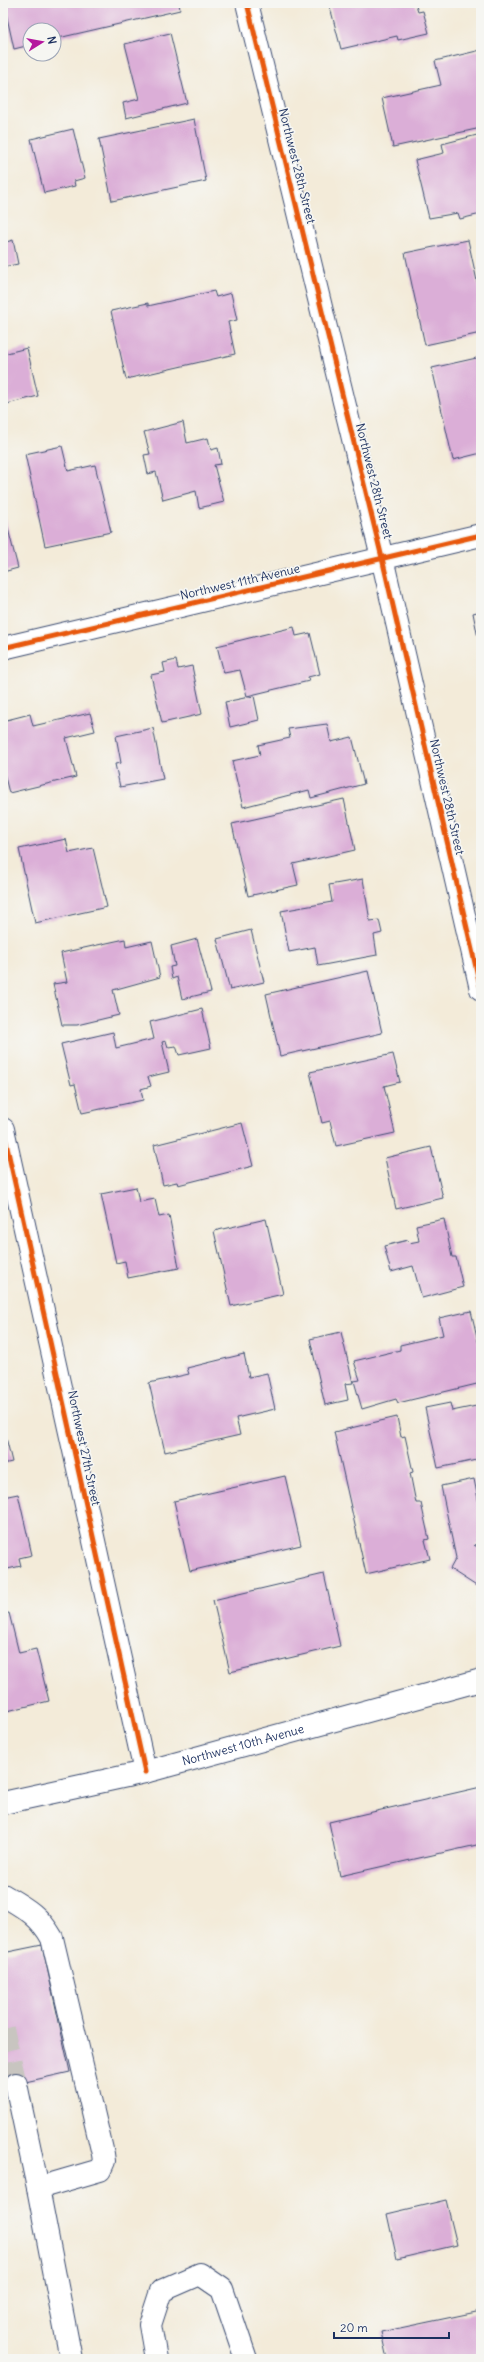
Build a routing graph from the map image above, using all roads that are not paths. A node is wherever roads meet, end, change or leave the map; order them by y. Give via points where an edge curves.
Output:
1 (247, 3) edge
2 (481, 535) edge
3 (382, 558) junction
4 (3, 648) edge
5 (481, 989) edge
6 (3, 1129) edge
7 (481, 1680) edge
8 (145, 1772) junction
9 (3, 1803) edge
10 (3, 1895) edge
11 (16, 2084) tunnel mouth
12 (38, 2188) junction
13 (71, 2359) edge
14 (156, 2359) edge
15 (246, 2359) edge

1 - 3 street, Northwest 28th Street
2 - 3 street, Northwest 11th Avenue
3 - 4 street, Northwest 11th Avenue
3 - 5 street, Northwest 28th Street
6 - 8 street, Northwest 27th Street
7 - 8 street, Northwest 10th Avenue
8 - 9 street, Northwest 10th Avenue
10 - 12 street via 33,1913 44,1923 52,1938 104,2160 100,2170
11 - 12 street
12 - 13 street
14 - 15 street via 150,2326 161,2291 200,2274 222,2289

